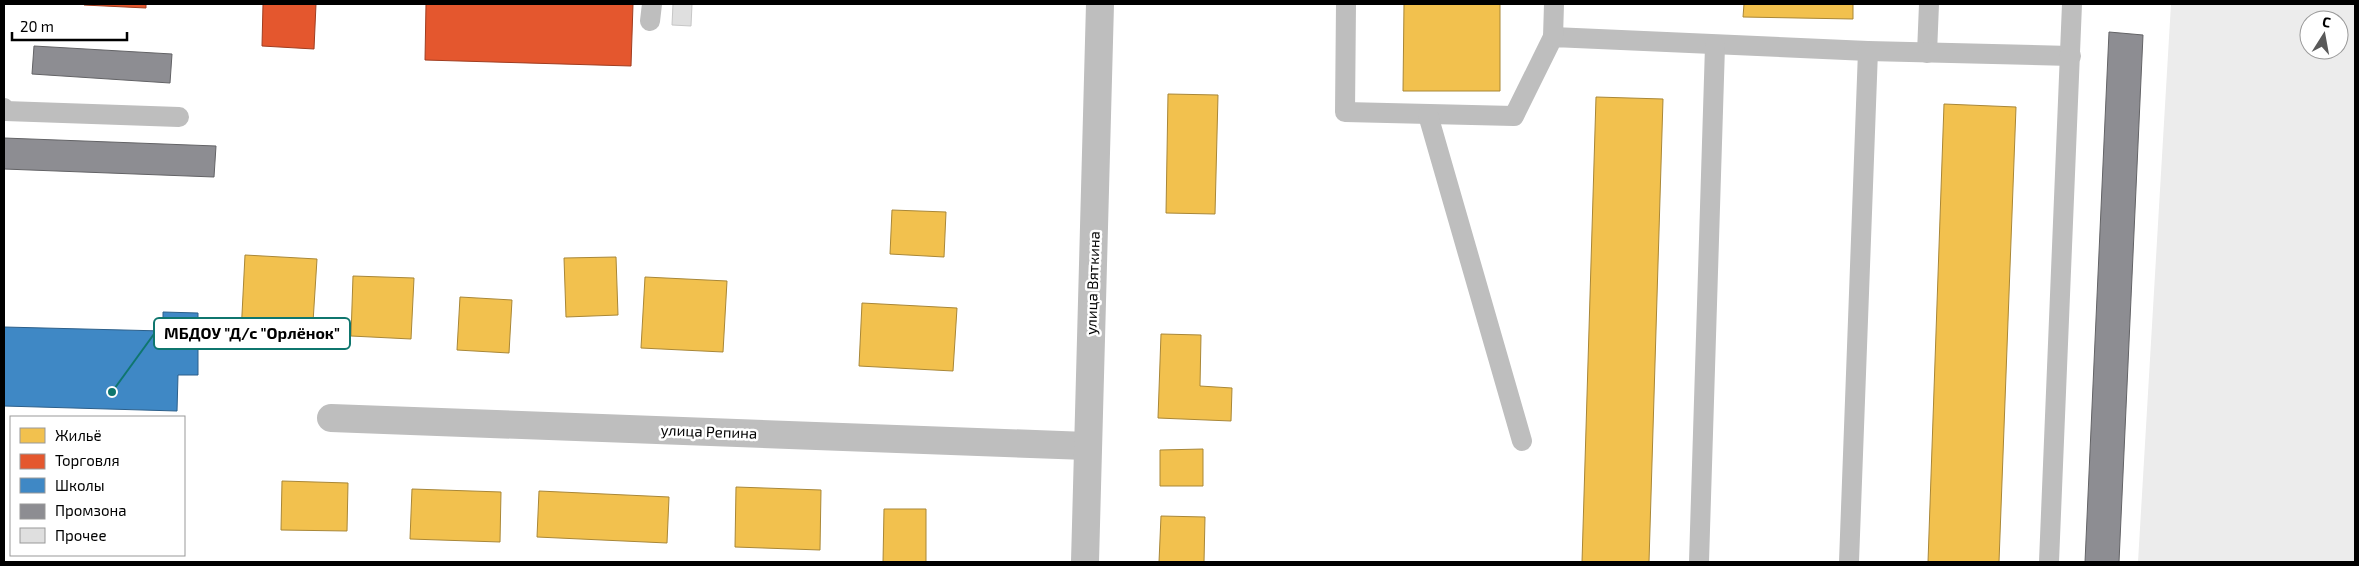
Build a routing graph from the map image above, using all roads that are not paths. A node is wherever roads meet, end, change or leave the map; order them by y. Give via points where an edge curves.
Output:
1 (1100, 4) edge
2 (1346, 4) edge
3 (1554, 4) edge
4 (1929, 4) edge
5 (2072, 4) edge
6 (1553, 37) junction
7 (1715, 46) junction
8 (1868, 51) junction
9 (1927, 53) junction
10 (2070, 56) junction
11 (4, 108) edge
12 (1428, 115) junction
13 (179, 117) dead end
14 (330, 418) dead end
15 (1522, 440) dead end
16 (1087, 446) junction
17 (1084, 562) edge
18 (1699, 562) edge
19 (1849, 562) edge
20 (2048, 562) edge

1 - 16 street, улица Вяткина
2 - 12 lane via 1345,112
3 - 6 lane
4 - 9 lane
5 - 10 lane
6 - 7 lane
6 - 12 lane via 1514,116
7 - 8 lane
7 - 18 lane
8 - 9 lane
8 - 19 lane
9 - 10 lane
10 - 20 lane
11 - 13 lane via 5,111
12 - 15 lane
14 - 16 street, улица Репина
16 - 17 street, улица Вяткина

